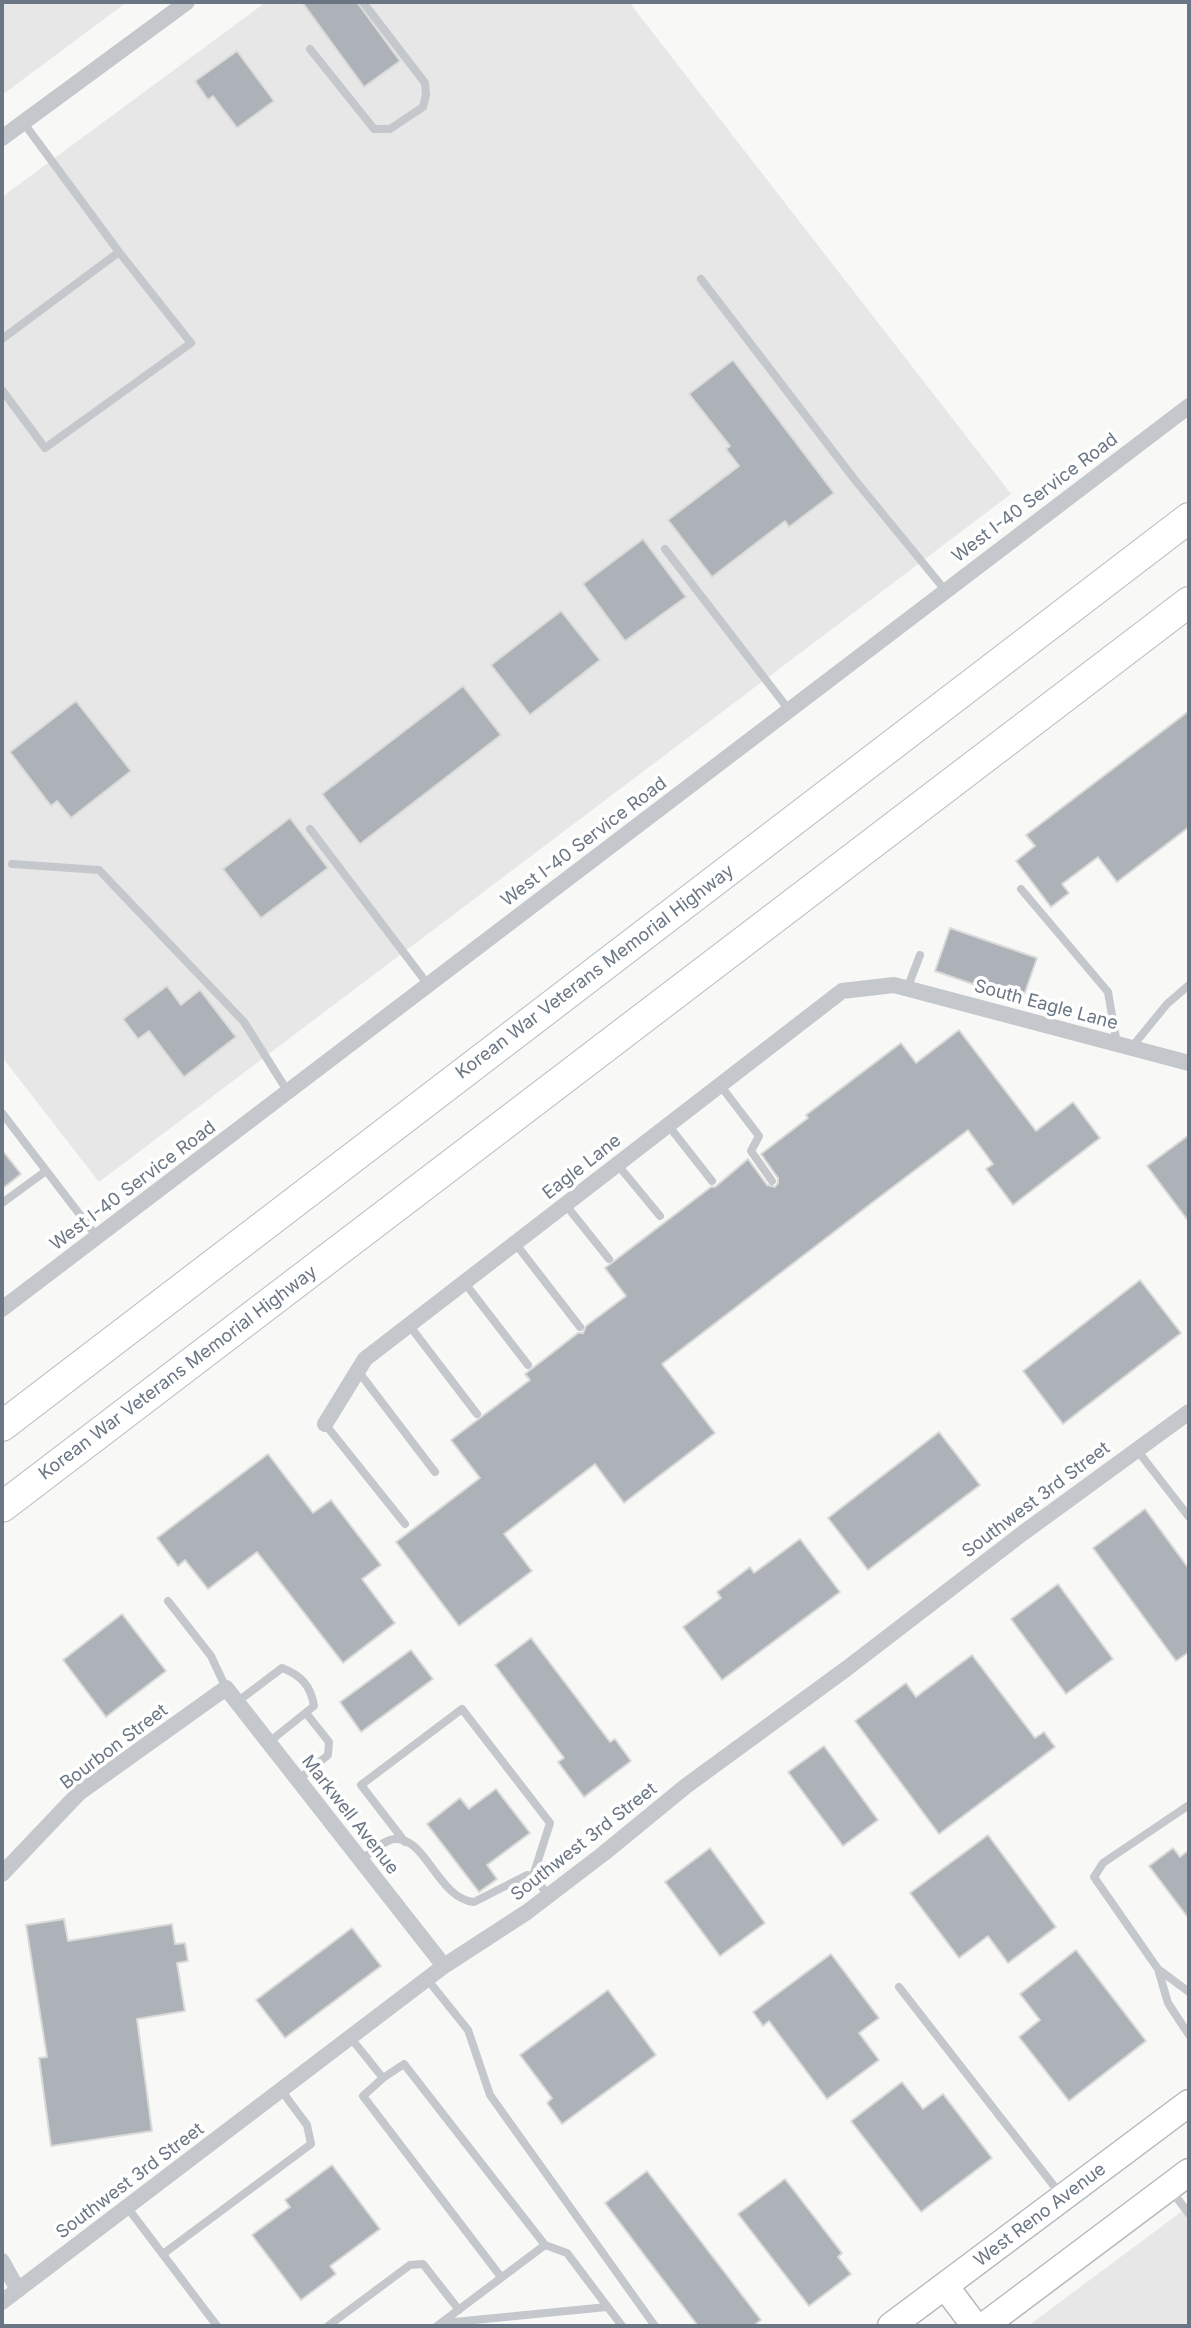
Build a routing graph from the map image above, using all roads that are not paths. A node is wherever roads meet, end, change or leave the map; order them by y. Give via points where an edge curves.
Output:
1 (187, 2) edge
2 (363, 2) edge
3 (310, 49) dead end
4 (23, 122) junction
5 (2, 138) edge
6 (119, 252) junction
7 (701, 279) dead end
8 (2, 339) edge
9 (2, 390) edge
10 (1189, 406) edge
11 (1189, 518) edge
12 (665, 549) dead end
13 (945, 590) junction
14 (1189, 602) edge
15 (789, 710) junction
16 (310, 829) dead end
17 (12, 864) dead end
18 (1021, 889) dead end
19 (920, 955) dead end
20 (1189, 985) edge
21 (429, 986) junction
22 (901, 987) junction
23 (1124, 1046) junction
24 (1189, 1063) edge
25 (720, 1085) junction
26 (288, 1092) junction
27 (2, 1113) edge
28 (667, 1125) junction
29 (617, 1164) junction
30 (47, 1171) junction
31 (712, 1181) dead end
32 (772, 1181) dead end
33 (2, 1203) edge
34 (565, 1204) junction
35 (660, 1216) dead end
36 (97, 1237) junction
37 (515, 1242) junction
38 (609, 1259) dead end
39 (464, 1282) junction
40 (2, 1309) edge
41 (409, 1325) junction
42 (580, 1326) dead end
43 (86, 1362) junction
44 (528, 1365) dead end
45 (358, 1371) junction
46 (2, 1406) edge
47 (1189, 1412) edge
48 (477, 1414) dead end
49 (325, 1424) joint
50 (2, 1426) edge
51 (1137, 1450) junction
52 (435, 1472) dead end
53 (6, 1505) edge
54 (1189, 1517) edge
55 (405, 1524) dead end
56 (168, 1601) dead end
57 (226, 1688) junction
58 (237, 1702) junction
59 (306, 1713) junction
60 (268, 1742) junction
61 (298, 1780) junction
62 (1189, 1805) edge
63 (405, 1842) junction
64 (361, 1860) junction
65 (2, 1874) edge
66 (533, 1876) junction
67 (548, 1896) junction
68 (444, 1966) junction
69 (1158, 1969) junction
70 (427, 1979) junction
71 (899, 1987) dead end
72 (1189, 1992) edge
73 (1189, 2035) edge
74 (350, 2038) junction
75 (383, 2078) junction
76 (281, 2090) junction
77 (1189, 2102) edge
78 (1179, 2180) edge
79 (1062, 2198) junction
80 (127, 2207) junction
81 (1189, 2214) edge
82 (545, 2245) junction
83 (163, 2254) junction
84 (2, 2261) edge
85 (501, 2277) junction
86 (945, 2287) junction
87 (18, 2290) junction
88 (2, 2302) edge
89 (607, 2307) junction
90 (459, 2310) junction
91 (439, 2325) edge
92 (217, 2326) edge
93 (328, 2326) edge
94 (622, 2326) edge
95 (655, 2326) edge
96 (891, 2326) edge
97 (975, 2326) edge
98 (984, 2326) edge

1 - 4 street
2 - 3 lane via 425,83 423,107 390,130 374,129
4 - 5 street
4 - 6 lane
6 - 8 lane
6 - 9 lane via 191,343 45,448
7 - 13 lane
10 - 13 street, West I-40 Service Road
11 - 43 highway, Korean War Veterans Memorial Highway
12 - 15 lane
13 - 15 street, West I-40 Service Road
14 - 53 highway, Korean War Veterans Memorial Highway
15 - 21 street, West I-40 Service Road
16 - 21 lane
17 - 26 lane via 99,870 244,1022
18 - 23 lane via 1108,992
19 - 22 lane
20 - 23 lane
21 - 26 street, West I-40 Service Road
22 - 23 street, South Eagle Lane
22 - 25 street, Eagle Lane via 842,991
23 - 24 street, South Eagle Lane
25 - 28 street, Eagle Lane
25 - 32 lane via 759,1136 751,1151
26 - 36 street, West I-40 Service Road
27 - 30 lane
28 - 29 street, Eagle Lane
28 - 31 lane
29 - 34 street, Eagle Lane
29 - 35 lane
30 - 33 lane
30 - 36 lane
34 - 37 street, Eagle Lane
34 - 38 lane
36 - 40 street, West I-40 Service Road
37 - 39 street, Eagle Lane
37 - 42 lane
39 - 41 street, Eagle Lane
39 - 44 lane
41 - 45 street, Eagle Lane via 365,1359
41 - 48 lane
43 - 46 highway
43 - 50 highway, Korean War Veterans Memorial Highway
45 - 49 street, Eagle Lane
45 - 52 lane
47 - 51 street, Southwest 3rd Street
49 - 55 lane
51 - 54 lane
51 - 67 street, Southwest 3rd Street via 686,1786
56 - 57 lane via 211,1656
57 - 58 street, Markwell Avenue
57 - 65 street, Bourbon Street via 79,1793
58 - 59 lane via 282,1668 298,1674 312,1692 314,1706
58 - 60 street, Markwell Avenue
59 - 60 lane
59 - 61 lane via 329,1742 328,1755
60 - 61 street, Markwell Avenue
61 - 64 street, Markwell Avenue
62 - 69 lane via 1103,1863 1094,1877
63 - 64 lane via 384,1843
63 - 66 lane via 414,1845 452,1894 466,1901 474,1902 511,1881
63 - 66 lane via 361,1786 462,1709 550,1823
64 - 68 street, Markwell Avenue
66 - 67 lane
67 - 68 street, Southwest 3rd Street
68 - 70 street, Southwest 3rd Street
69 - 72 lane
69 - 73 lane via 1168,2003
70 - 74 street, Southwest 3rd Street
70 - 95 lane via 468,2030 490,2095
71 - 79 lane
74 - 75 lane
74 - 76 street, Southwest 3rd Street
75 - 82 lane via 404,2064
75 - 85 lane via 362,2096
76 - 80 street, Southwest 3rd Street
76 - 83 lane via 307,2125 312,2144
77 - 79 main road, West Reno Avenue
78 - 81 lane
78 - 98 main road
79 - 86 main road, West Reno Avenue
80 - 83 lane
80 - 87 street, Southwest 3rd Street
82 - 85 lane
82 - 89 lane via 567,2253
83 - 92 lane
84 - 87 street
85 - 90 lane
86 - 96 main road, West Reno Avenue
86 - 97 main road
87 - 88 street, Southwest 3rd Street
89 - 91 lane
89 - 94 lane
90 - 91 lane
90 - 93 lane via 423,2264 410,2265

